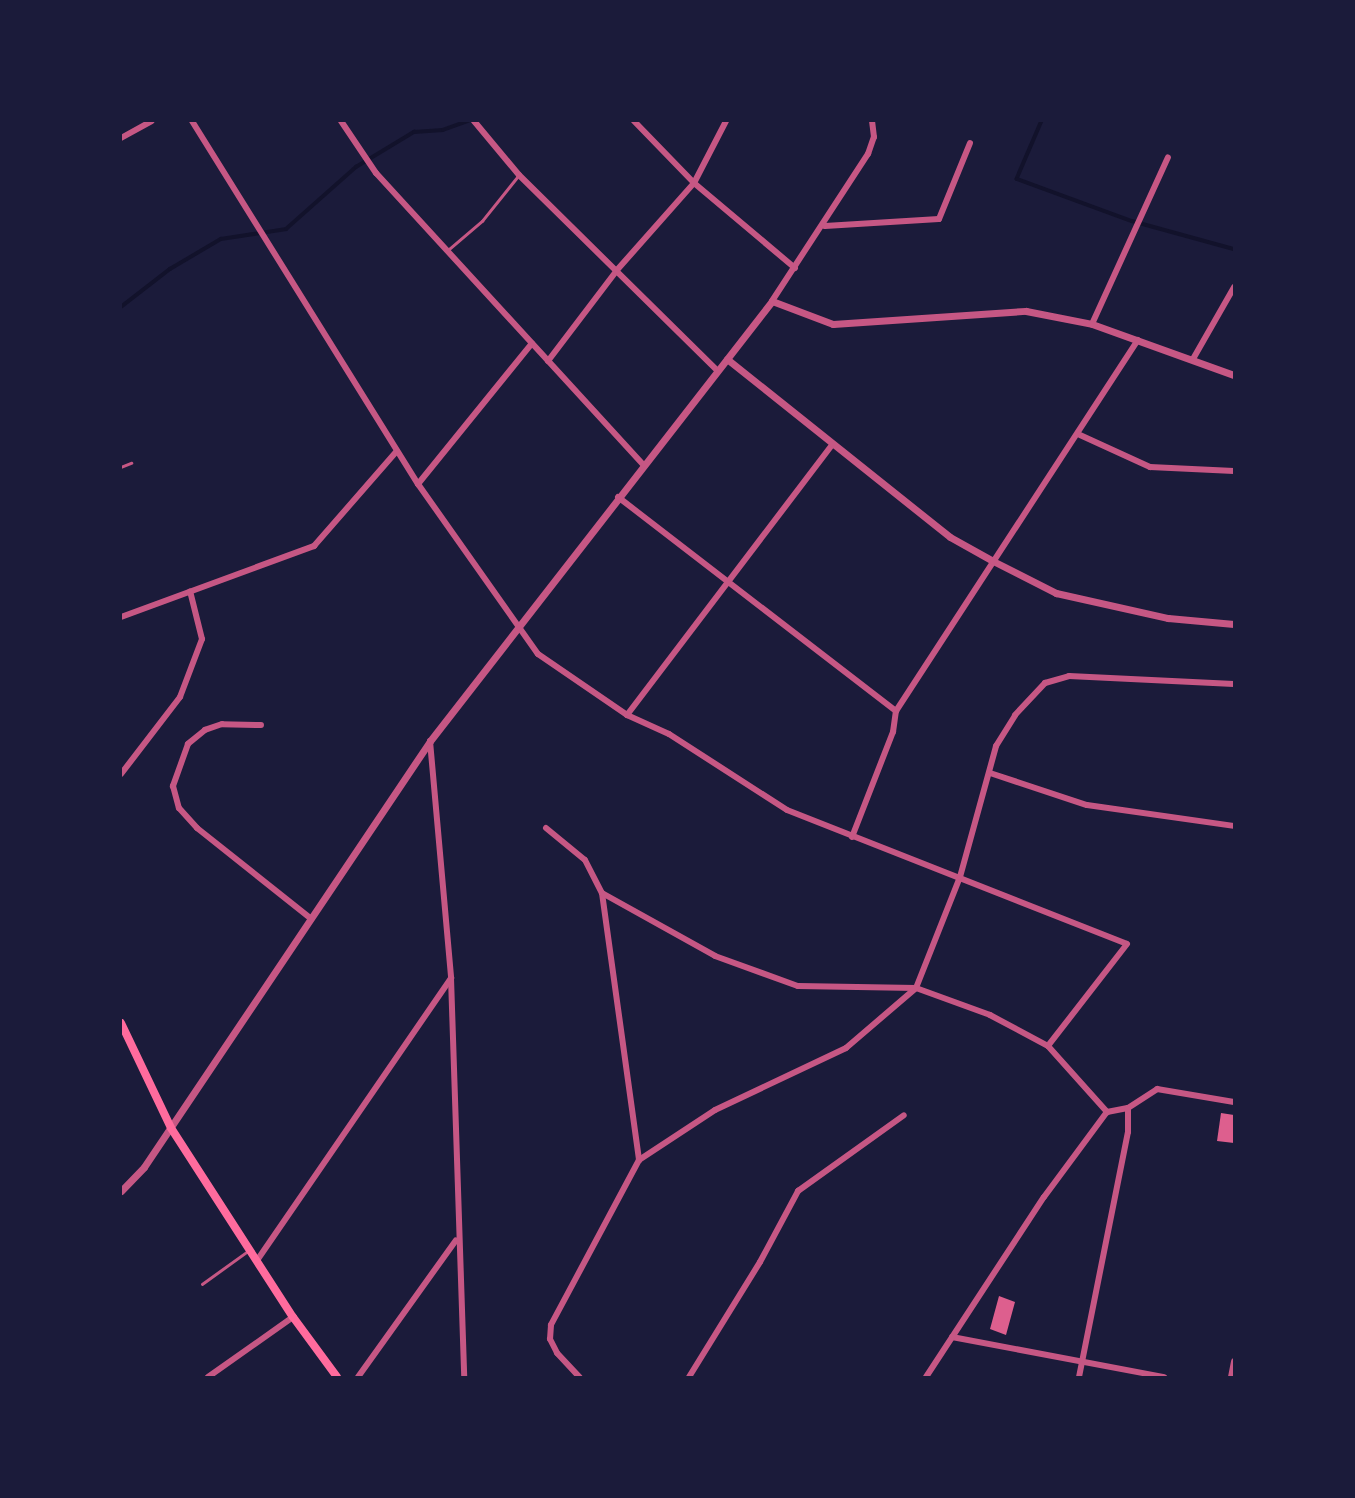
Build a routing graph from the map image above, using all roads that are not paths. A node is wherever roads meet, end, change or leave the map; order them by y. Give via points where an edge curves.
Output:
1 (152, 121) edge
2 (192, 121) edge
3 (341, 121) edge
4 (474, 121) edge
5 (634, 121) edge
6 (726, 121) edge
7 (881, 121) edge
8 (873, 125) edge
9 (121, 138) edge
10 (970, 142) dead end
11 (1168, 157) dead end
12 (519, 175) junction
13 (694, 183) junction
14 (825, 226) junction
15 (448, 250) junction
16 (795, 268) junction
17 (617, 270) junction
18 (1234, 287) edge
19 (772, 301) junction
20 (1092, 324) junction
21 (1138, 340) junction
22 (532, 343) junction
23 (727, 359) junction
24 (1193, 359) junction
25 (548, 361) junction
26 (718, 371) junction
27 (1234, 375) edge
28 (1080, 435) junction
29 (832, 445) junction
30 (397, 451) junction
31 (131, 463) dead end
32 (644, 464) junction
33 (121, 467) edge
34 (1234, 471) edge
35 (418, 484) junction
36 (618, 497) junction
37 (993, 561) junction
38 (728, 579) junction
39 (190, 591) junction
40 (121, 617) edge
41 (1234, 624) edge
42 (517, 628) junction
43 (1234, 684) edge
44 (895, 711) junction
45 (627, 715) junction
46 (261, 725) dead end
47 (430, 741) junction
48 (990, 773) junction
49 (121, 774) edge
50 (1234, 826) edge
51 (546, 828) dead end
52 (852, 837) junction
53 (960, 877) junction
54 (602, 893) junction
55 (310, 918) junction
56 (451, 978) junction
57 (916, 988) junction
58 (121, 1023) edge
59 (1048, 1046) junction
60 (1234, 1102) edge
61 (1128, 1108) junction
62 (1107, 1112) junction
63 (904, 1115) dead end
64 (171, 1128) junction
65 (639, 1160) junction
66 (121, 1191) edge
67 (456, 1240) junction
68 (251, 1249) junction
69 (258, 1259) junction
70 (202, 1284) dead end
71 (293, 1317) junction
72 (952, 1337) junction
73 (1234, 1361) edge
74 (1081, 1362) junction
75 (208, 1377) edge
76 (337, 1377) edge
77 (358, 1377) edge
78 (464, 1377) edge
79 (579, 1377) edge
80 (689, 1377) edge
81 (926, 1377) edge
82 (1079, 1377) edge
83 (1164, 1377) edge
84 (1231, 1377) edge

1 - 9 street
2 - 30 street
3 - 15 street via 376,173
4 - 12 street
5 - 13 street
6 - 13 street
7 - 8 street
8 - 14 street via 868,153
10 - 14 street via 939,219
11 - 20 street
12 - 15 lane via 482,221
12 - 17 street
13 - 16 street
13 - 17 street
14 - 16 street
15 - 22 street
16 - 19 street
17 - 25 street
17 - 26 street
18 - 24 street
19 - 20 street via 833,324 1026,311
19 - 23 street
20 - 21 street
21 - 24 street
21 - 28 street
22 - 25 street
22 - 35 street
23 - 26 street
23 - 29 street
24 - 27 street
25 - 32 street
26 - 32 street
28 - 34 street via 1150,467
28 - 37 street
29 - 37 street via 950,537
29 - 38 street
30 - 35 street
30 - 39 street via 314,546
31 - 33 lane
32 - 36 street
35 - 42 street
36 - 38 street
36 - 42 street
37 - 41 street via 1056,593 1168,618
37 - 44 street
38 - 44 street
38 - 45 street
39 - 40 street
39 - 49 street via 202,639 180,697
42 - 45 street via 538,654
42 - 47 street
43 - 48 street via 1056,678 1015,715 996,746
44 - 52 street via 893,732
45 - 52 street via 669,734 787,810
46 - 55 street via 222,724 205,730 188,744 173,786 179,807 197,828
47 - 55 street
47 - 56 street
48 - 50 street via 1087,805
48 - 53 street
51 - 54 street via 585,860
52 - 53 street
53 - 57 street
53 - 59 street via 1127,944
54 - 57 street via 715,956 798,986
54 - 65 street
55 - 64 street
56 - 67 street
56 - 69 street
57 - 59 street via 989,1015
57 - 65 street via 846,1048 715,1110
58 - 64 main road
59 - 62 street
60 - 61 street via 1157,1090
61 - 62 street
61 - 74 street via 1128,1132
62 - 72 street via 1044,1197
63 - 80 street via 798,1191
64 - 66 street
64 - 68 main road
65 - 79 street via 551,1325 550,1339 557,1353
67 - 77 street
67 - 78 street
68 - 69 main road
68 - 70 lane
69 - 71 main road
71 - 75 street
71 - 76 main road
72 - 74 street
72 - 81 street
73 - 84 street
74 - 82 street
74 - 83 street

